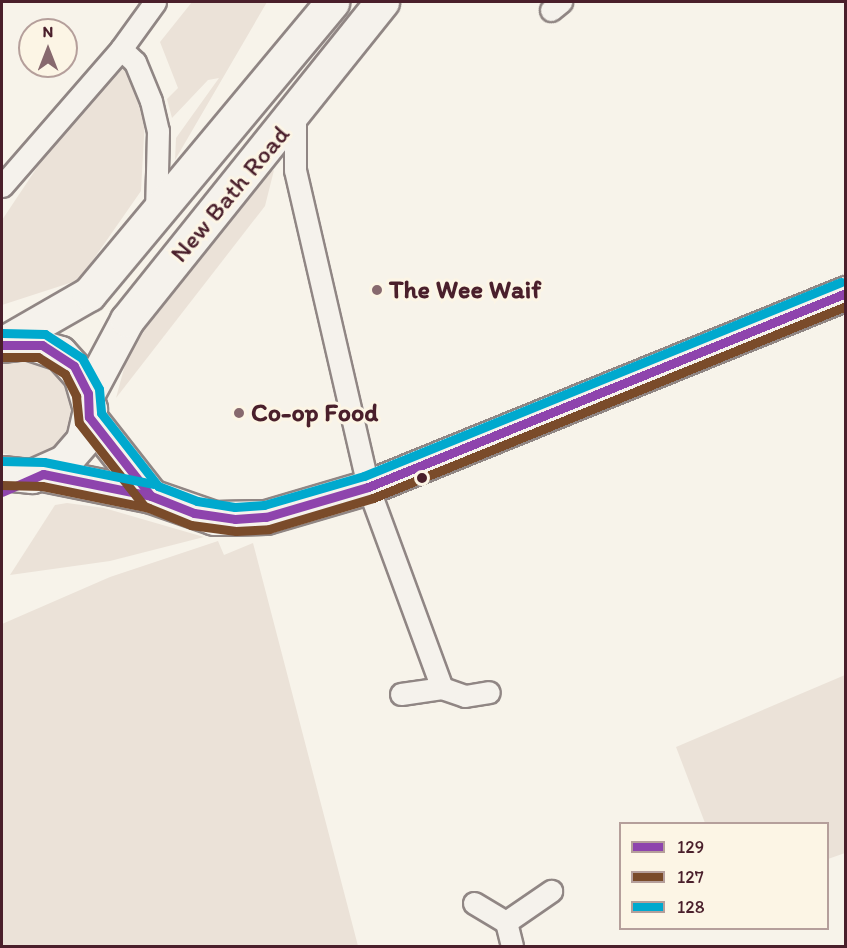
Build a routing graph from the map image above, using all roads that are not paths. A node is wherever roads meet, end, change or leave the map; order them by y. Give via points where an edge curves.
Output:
1 (155, 2) edge
2 (332, 2) edge
3 (382, 2) edge
4 (121, 49) junction
5 (295, 115) junction
6 (2, 186) edge
7 (156, 212) junction
8 (846, 293) edge
9 (2, 345) edge
10 (89, 405) junction
11 (26, 474) edge
12 (368, 487) junction
13 (2, 492) edge
14 (151, 496) junction
15 (442, 687) junction
16 (489, 692) dead end
17 (401, 694) dead end
18 (551, 891) dead end
19 (474, 903) dead end
20 (506, 922) junction
21 (512, 946) edge

1 - 4 street
2 - 7 main road, New Bath Road
3 - 5 main road, New Bath Road
4 - 6 street
4 - 7 street via 135,62 158,131
5 - 10 main road, New Bath Road via 127,320
5 - 12 street via 296,170
7 - 9 main road, New Bath Road via 89,294
8 - 12 main road
9 - 10 main road via 26,342 55,350 74,366
10 - 11 main road, New Bath Road via 73,454
10 - 14 main road
11 - 13 main road, New Bath Road
11 - 14 main road
12 - 14 main road via 266,517 234,519 194,513
12 - 15 street
15 - 16 street via 465,696
15 - 17 street
18 - 20 street
19 - 20 street
20 - 21 street

